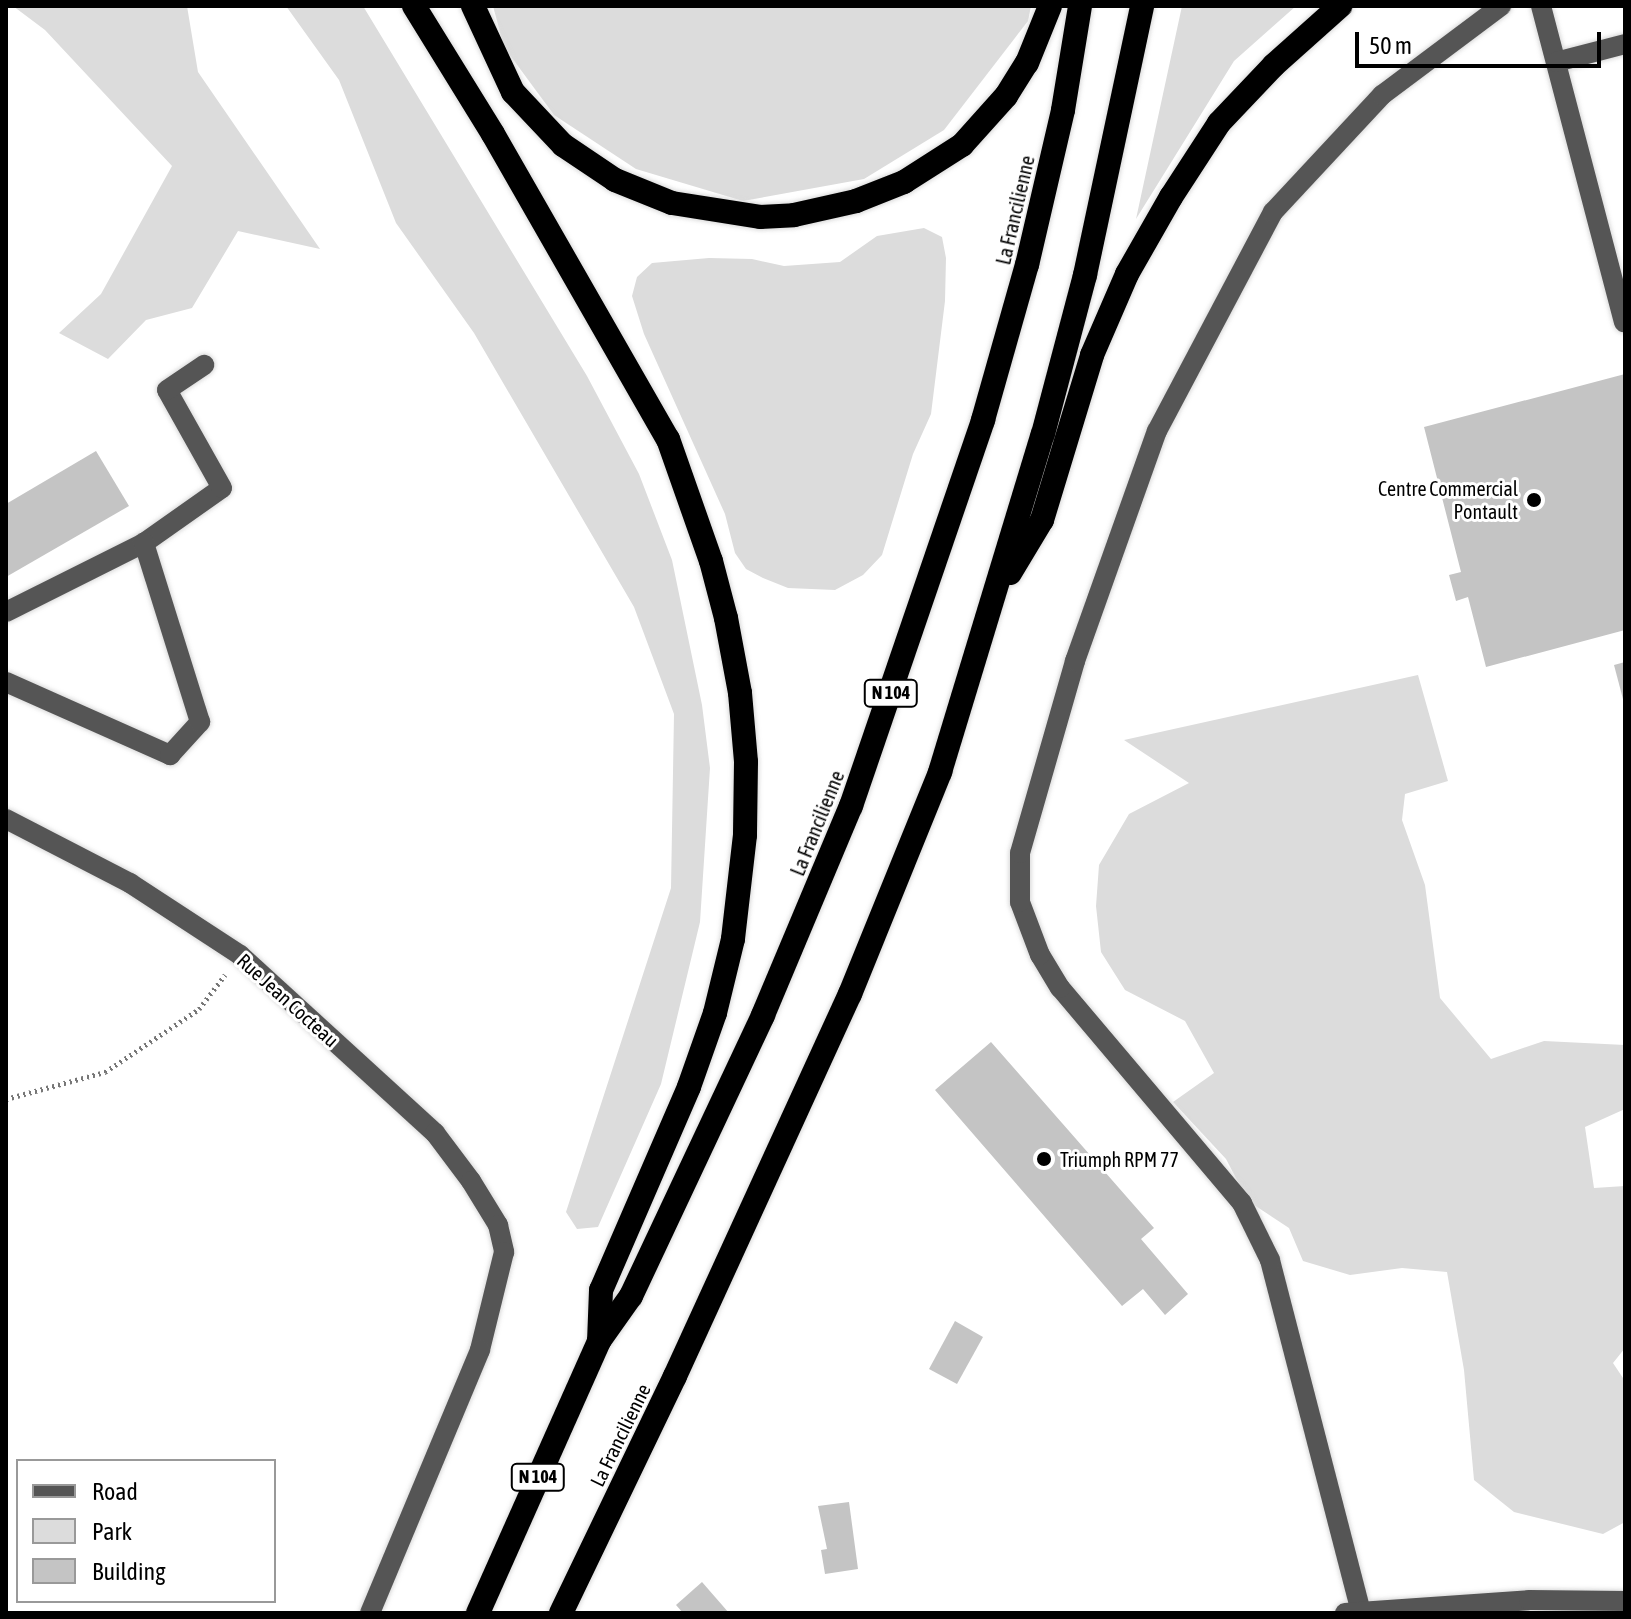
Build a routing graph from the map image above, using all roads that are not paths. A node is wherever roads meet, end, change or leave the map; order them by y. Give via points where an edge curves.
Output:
1 (414, 6) edge
2 (473, 6) edge
3 (1050, 6) edge
4 (1080, 6) edge
5 (1142, 6) edge
6 (1340, 6) edge
7 (1501, 6) edge
8 (1541, 6) edge
9 (1625, 44) edge
10 (1556, 62) junction
11 (1624, 322) edge
12 (204, 365) dead end
13 (144, 543) junction
14 (991, 606) junction
15 (6, 612) edge
16 (6, 682) edge
17 (6, 819) edge
18 (599, 1341) junction
19 (1625, 1601) edge
20 (1559, 1607) edge
21 (1364, 1612) edge
22 (370, 1613) edge
23 (478, 1613) edge
24 (561, 1613) edge

1 - 18 highway via 668,439 711,561 740,693 745,835 733,939 689,1087 601,1290
2 - 3 highway via 513,92 563,145 615,180 672,203 760,217 856,201 904,182 962,145 1006,96 1027,63
4 - 18 highway, La Francilienne / N 104 via 1063,110 1027,265 983,420 851,806 724,1100 631,1296
5 - 14 highway, La Francilienne via 1085,275
6 - 14 highway via 1219,123 1171,197 1127,274 1092,355 1042,520
7 - 21 street via 1382,95 1273,212 1157,431 1075,661 1020,853 1020,902 1060,988 1242,1203 1270,1260
8 - 10 street
9 - 10 street
10 - 11 street
12 - 13 street via 167,390 222,488
13 - 15 street
13 - 16 street via 200,722 170,755
14 - 24 highway, La Francilienne via 940,772 850,994
17 - 22 street, Rue Jean Cocteau via 130,883 240,955 435,1133 498,1225 504,1252 480,1350
18 - 23 highway, La Francilienne / N 104
19 - 20 street
20 - 21 street

